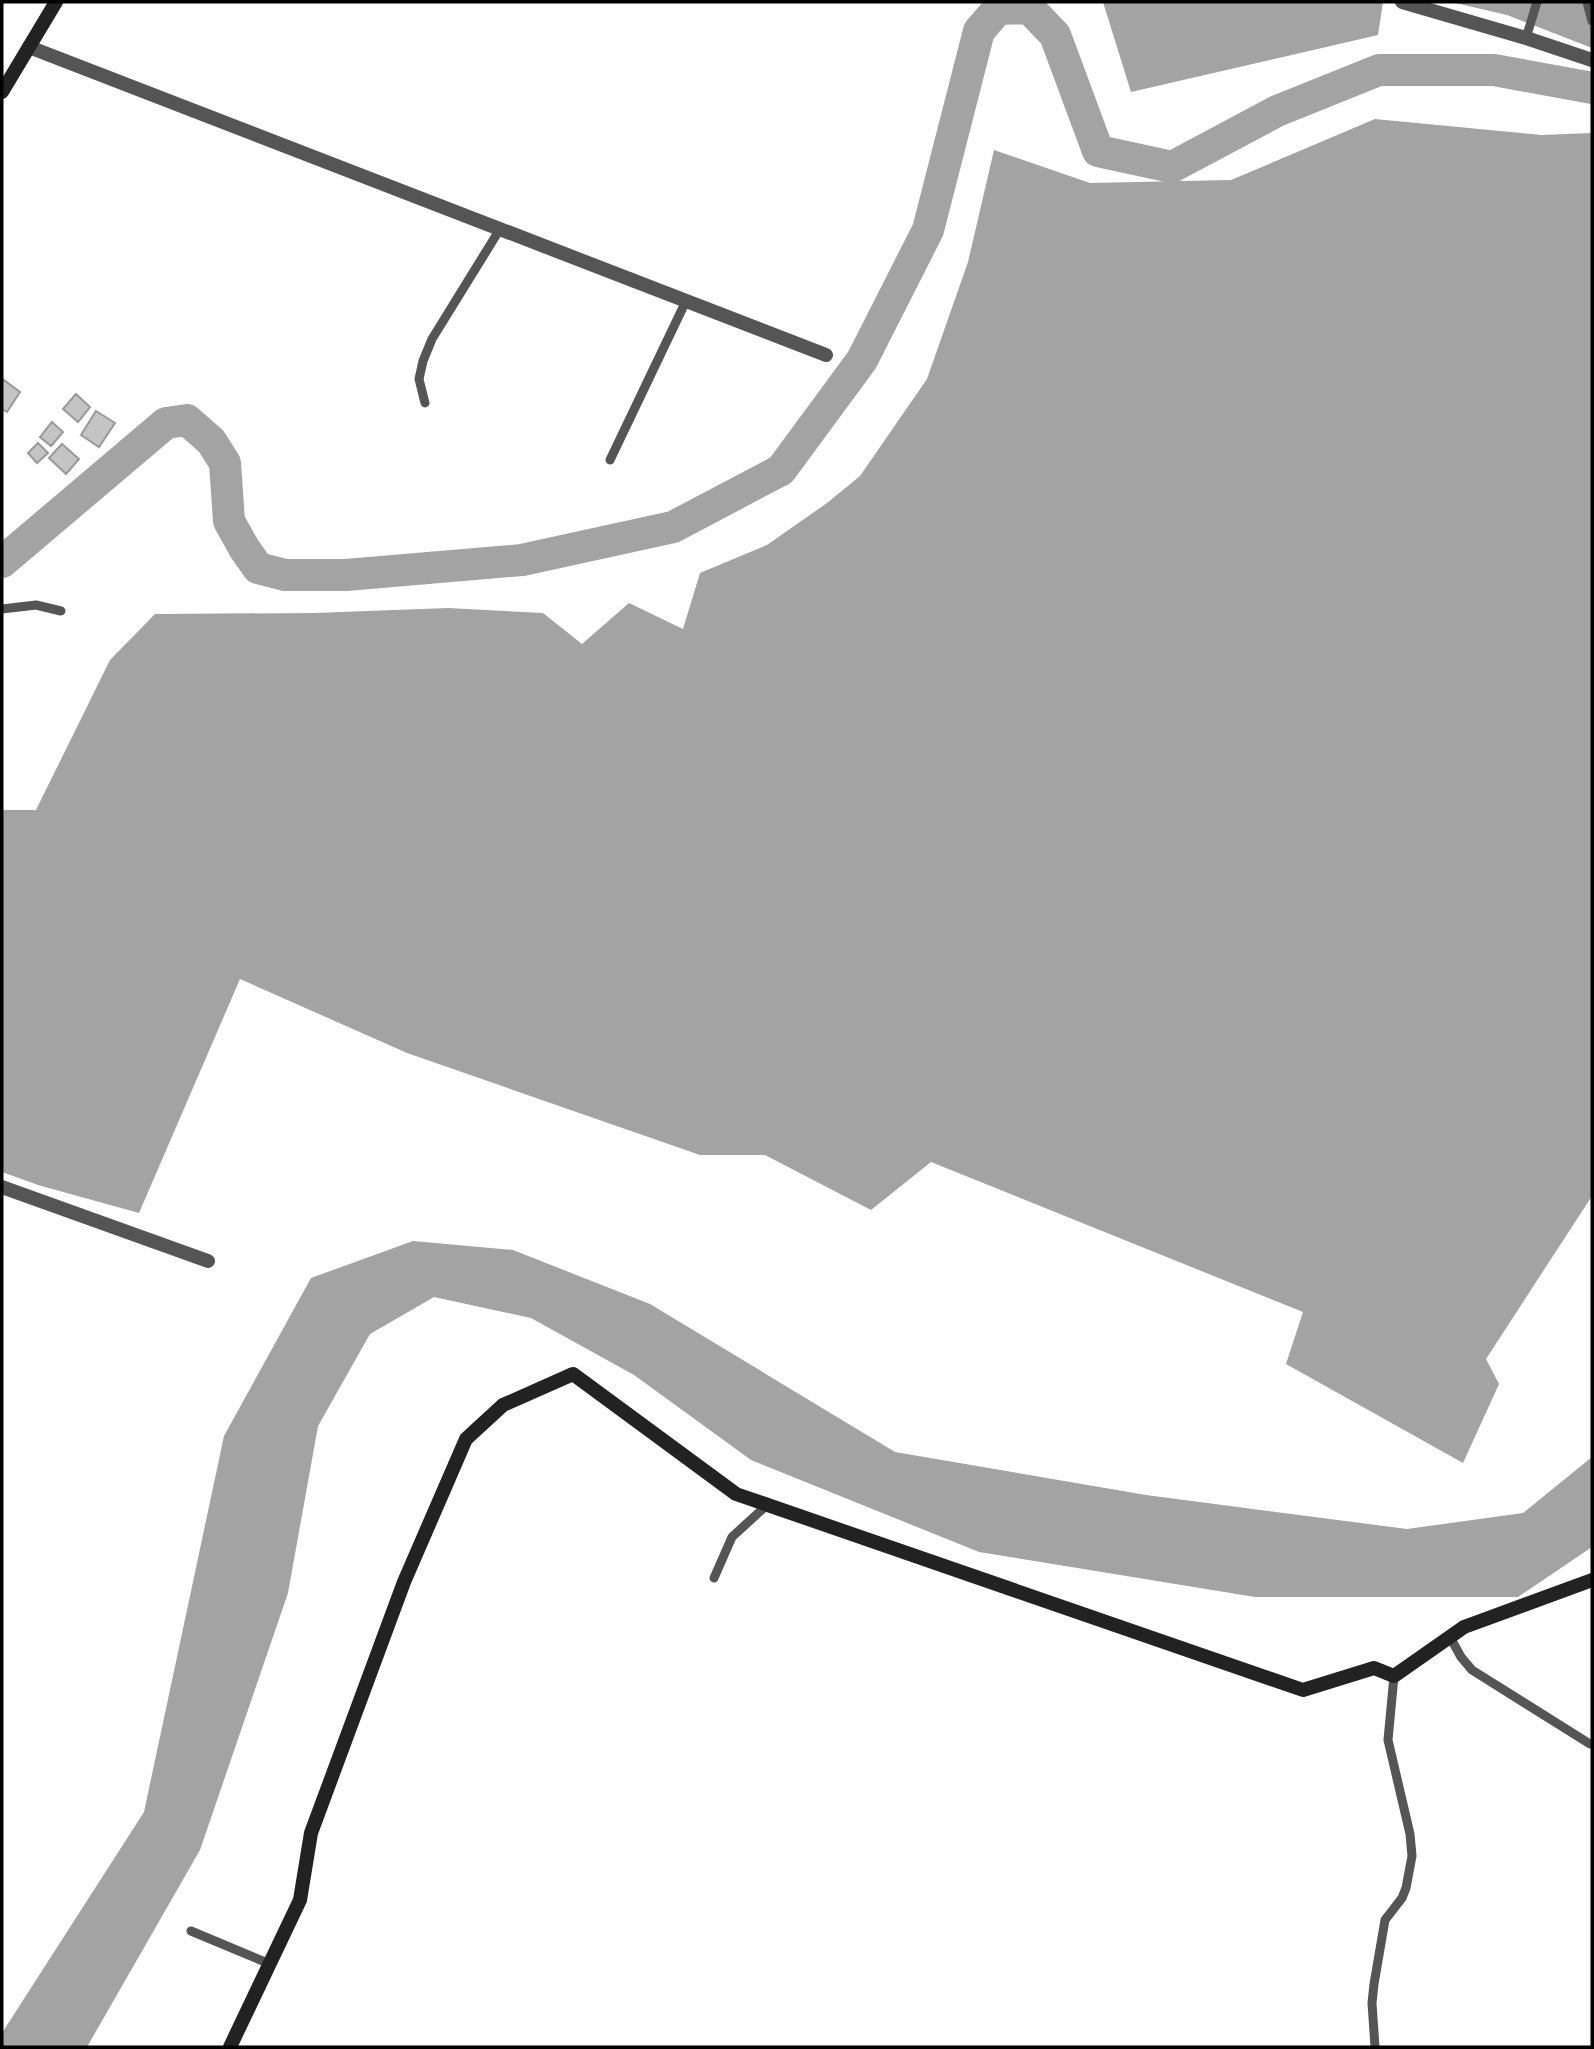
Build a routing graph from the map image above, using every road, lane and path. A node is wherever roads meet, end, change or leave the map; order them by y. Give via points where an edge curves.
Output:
1 (56, 2) edge
2 (1402, 2) edge
3 (1536, 2) edge
4 (1587, 2) edge
5 (1592, 21) edge
6 (1528, 33) junction
7 (29, 47) junction
8 (1592, 60) edge
9 (2, 92) edge
10 (500, 229) junction
11 (687, 301) junction
12 (826, 355) dead end
13 (425, 403) dead end
14 (610, 460) dead end
15 (2, 609) edge
16 (61, 611) dead end
17 (2, 1187) edge
18 (208, 1261) dead end
19 (767, 1505) junction
20 (713, 1578) dead end
21 (1592, 1580) edge
22 (1450, 1637) junction
23 (1394, 1676) junction
24 (1590, 1744) dead end
25 (191, 1931) dead end
26 (270, 1964) junction
27 (230, 2047) edge
28 (1375, 2047) edge

1 - 7 street
2 - 6 street
3 - 6 lane
4 - 5 lane
6 - 8 street
7 - 9 street
7 - 10 street
10 - 11 street
10 - 13 lane via 432,339 419,379
11 - 12 street
11 - 14 lane
15 - 16 lane via 36,605
17 - 18 street
19 - 20 lane via 733,1537
19 - 23 street via 1303,1690 1374,1668
19 - 26 street via 736,1494 573,1374 503,1405 475,1430 466,1439 404,1581 311,1833 300,1900
21 - 22 street via 1464,1627
22 - 23 street
22 - 24 lane via 1472,1670
23 - 28 lane via 1388,1740 1412,1856 1402,1898 1385,1920 1374,1984
25 - 26 lane
26 - 27 street

